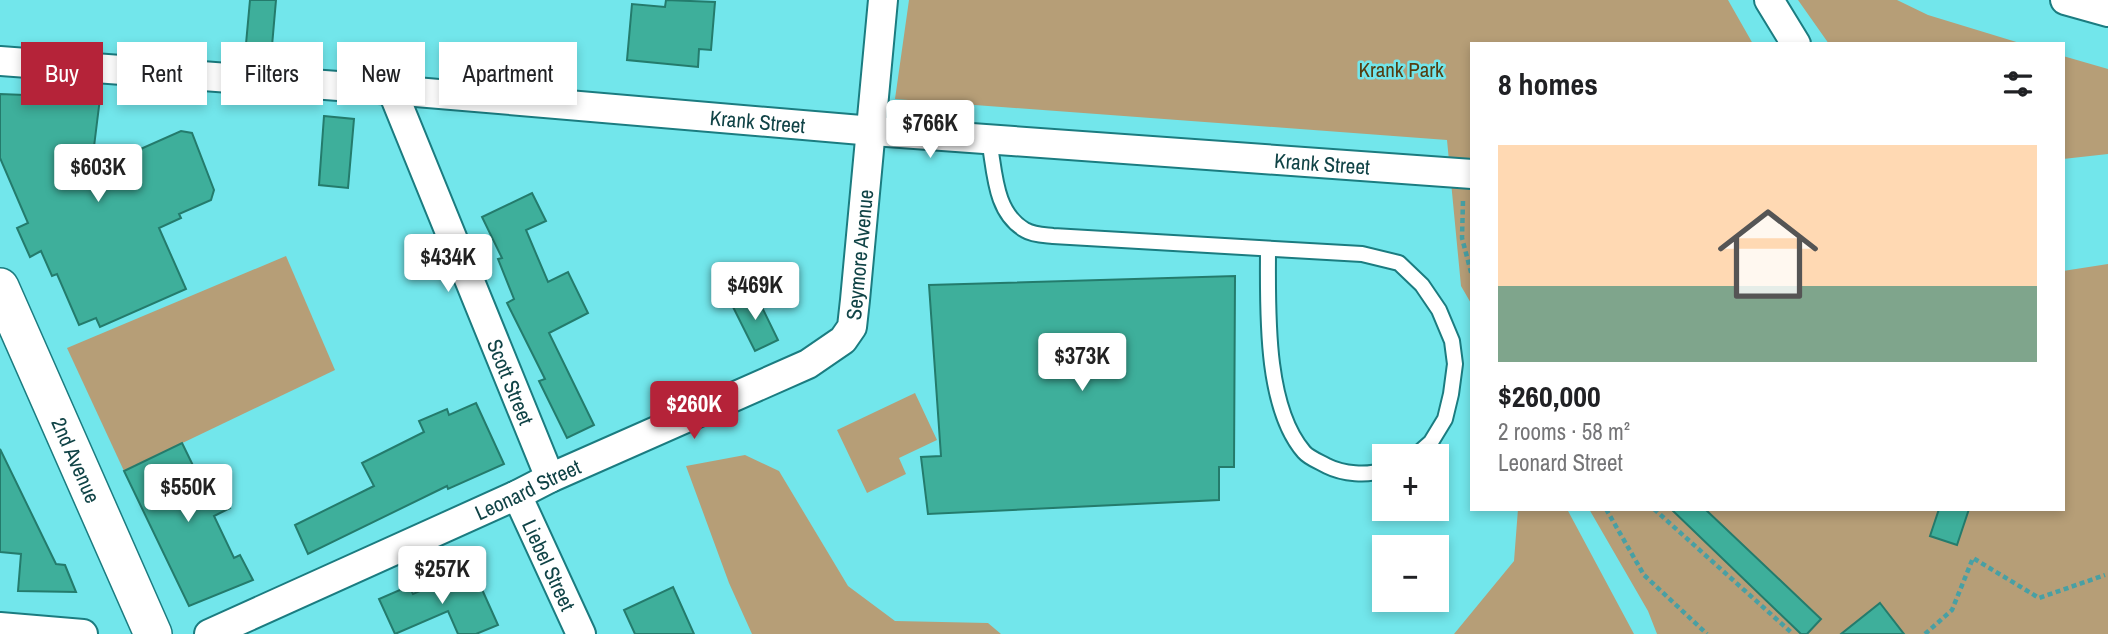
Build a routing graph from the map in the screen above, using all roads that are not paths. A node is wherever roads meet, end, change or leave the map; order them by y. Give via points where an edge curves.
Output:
1 (883, 0) edge
2 (1769, 0) edge
3 (2064, 0) edge
4 (2108, 12) edge
5 (1795, 42) edge
6 (0, 61) edge
7 (337, 86) edge
8 (425, 93) edge
9 (398, 105) edge
10 (873, 131) junction
11 (989, 140) junction
12 (1468, 174) edge
13 (1268, 249) junction
14 (0, 287) edge
15 (843, 340) joint
16 (1430, 444) edge
17 (1372, 473) edge
18 (550, 478) junction
19 (517, 495) junction
20 (0, 627) edge
21 (83, 634) edge
22 (153, 634) edge
23 (209, 634) edge
24 (581, 634) edge

1 - 10 street, Seymore Avenue
2 - 5 street
3 - 4 street
6 - 7 street, Krank Street
8 - 10 street, Krank Street
9 - 18 street, Scott Street
10 - 11 street, Krank Street
10 - 15 street, Seymore Avenue via 852,327
11 - 12 street, Krank Street
11 - 13 lane via 1000,199 1010,218 1027,232
13 - 16 lane via 1362,254 1399,263 1427,293 1452,341 1455,364 1445,419
13 - 17 lane via 1269,336 1283,416 1305,454 1339,472
14 - 22 street, 2nd Avenue
15 - 18 street, Leonard Street via 808,364
18 - 19 street, Leonard Street
19 - 23 street, Leonard Street
19 - 24 street, Liebel Street
20 - 21 street

